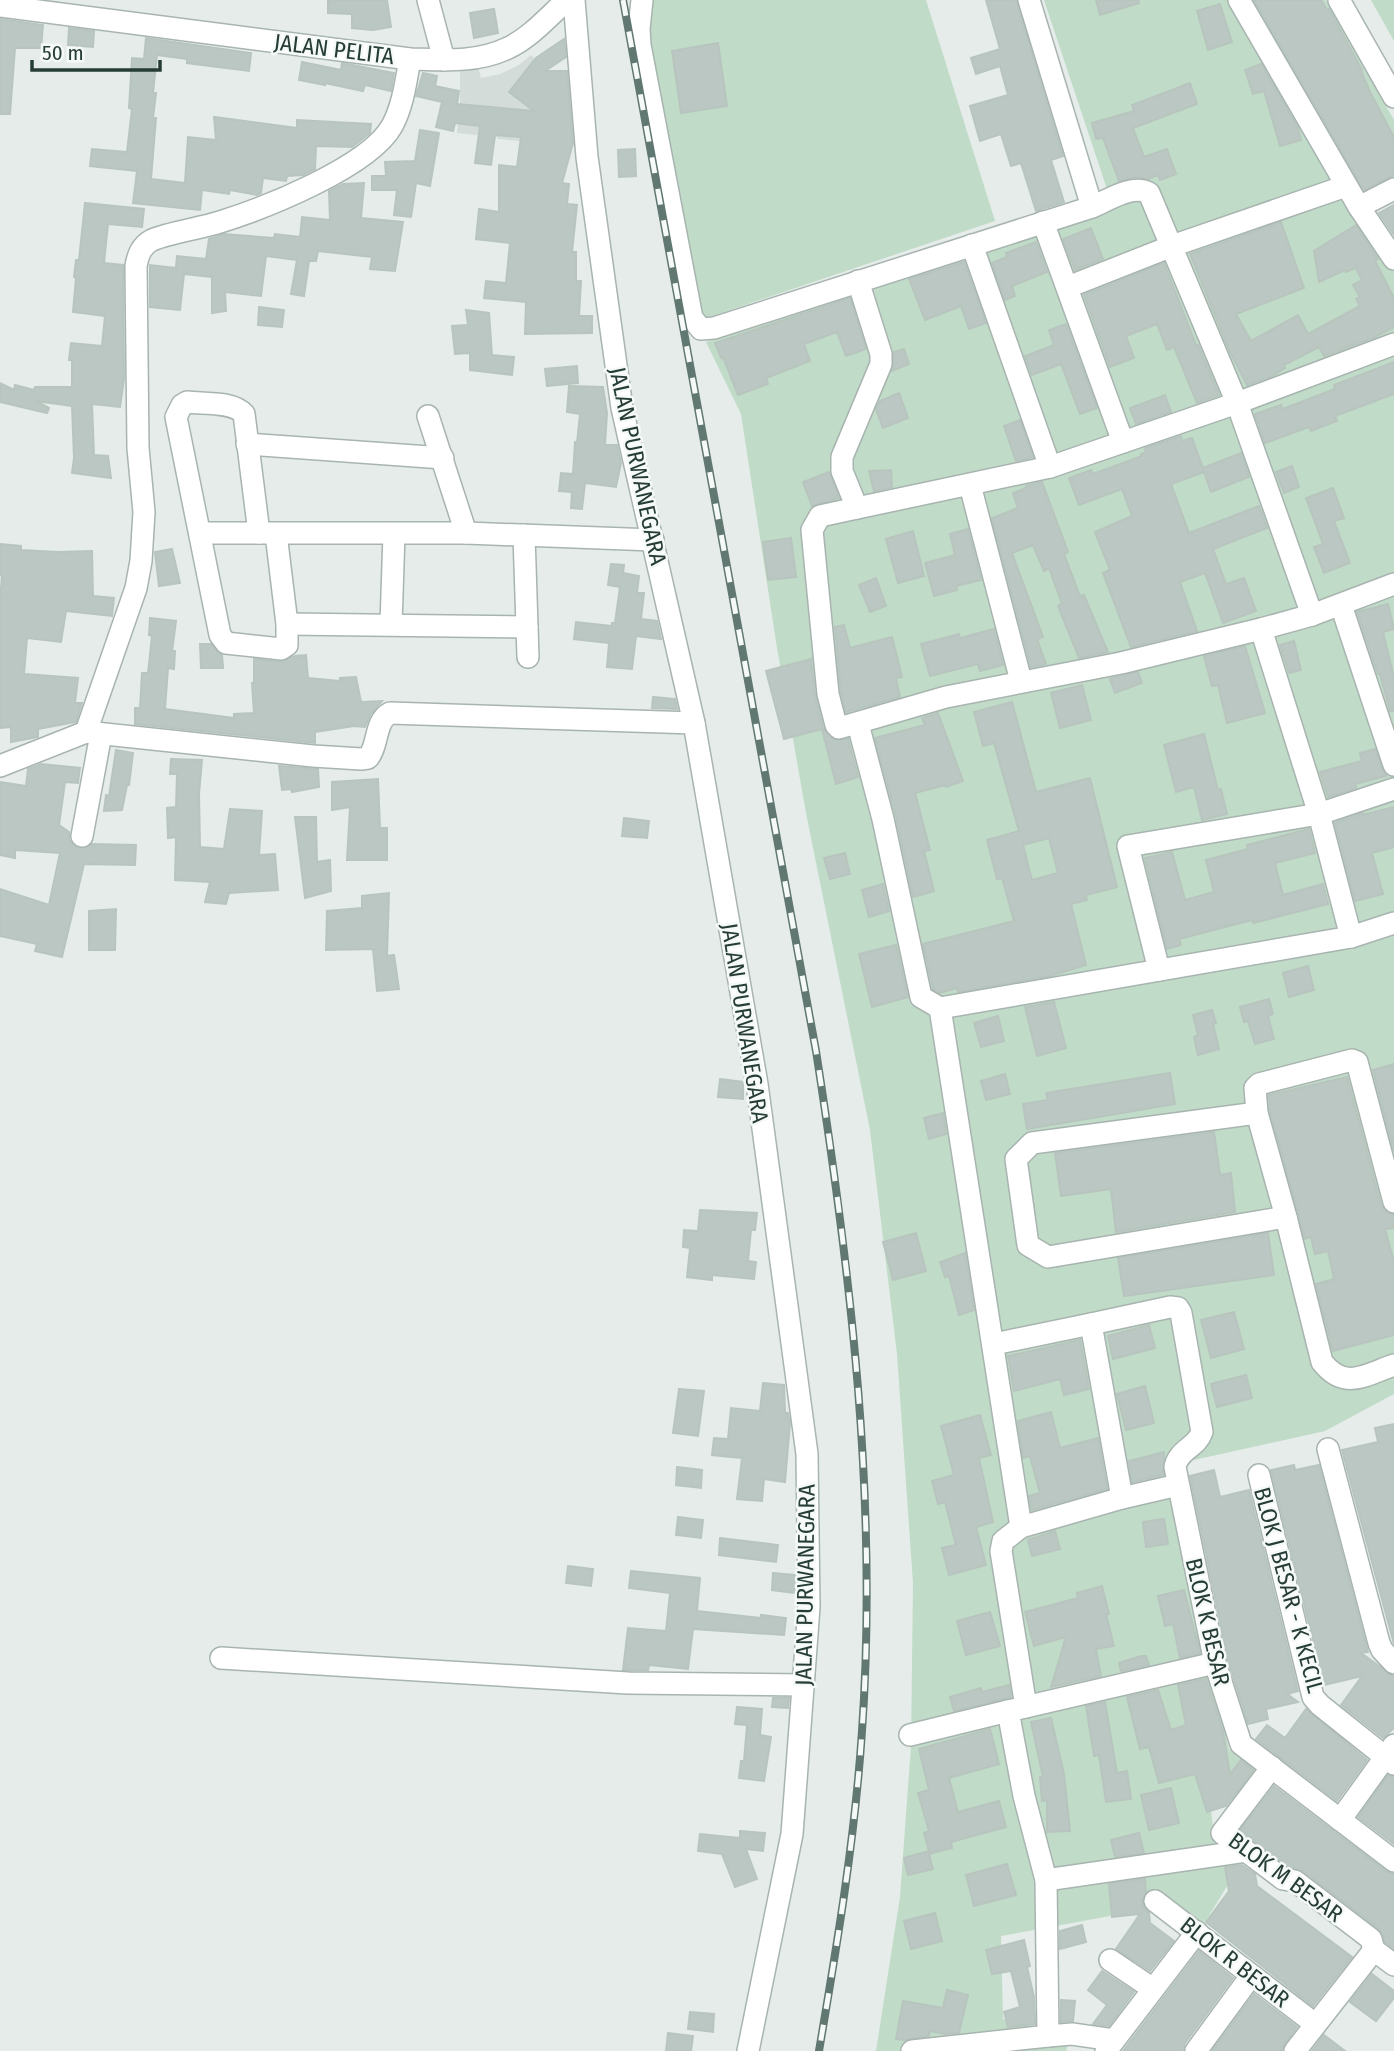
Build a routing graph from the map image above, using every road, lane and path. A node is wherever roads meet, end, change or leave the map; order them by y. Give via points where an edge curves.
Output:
1 (428, 0) edge
2 (568, 0) edge
3 (574, 0) edge
4 (642, 0) edge
5 (1029, 0) edge
6 (1239, 0) edge
7 (1339, 0) edge
8 (0, 6) edge
9 (410, 59) junction
10 (444, 60) junction
11 (1394, 97) edge
12 (1346, 186) junction
13 (1394, 189) edge
14 (1092, 207) junction
15 (1359, 207) junction
16 (1043, 222) junction
17 (972, 245) junction
18 (1172, 246) junction
19 (1394, 260) edge
20 (858, 281) junction
21 (1068, 288) junction
22 (1394, 344) edge
23 (1237, 403) junction
24 (428, 416) dead end
25 (1123, 442) junction
26 (247, 443) junction
27 (443, 458) junction
28 (1050, 467) junction
29 (970, 485) junction
30 (857, 508) junction
31 (200, 533) junction
32 (466, 533) junction
33 (267, 534) junction
34 (394, 534) junction
35 (524, 535) junction
36 (653, 540) junction
37 (1394, 584) edge
38 (1341, 605) junction
39 (1312, 615) junction
40 (287, 624) junction
41 (391, 624) junction
42 (527, 626) junction
43 (1261, 629) junction
44 (527, 657) dead end
45 (1021, 681) junction
46 (694, 723) junction
47 (858, 724) junction
48 (94, 733) junction
49 (1394, 765) edge
50 (0, 766) edge
51 (1394, 789) edge
52 (1319, 814) junction
53 (82, 836) dead end
54 (1394, 923) edge
55 (1351, 937) junction
56 (1159, 970) junction
57 (940, 1008) junction
58 (1256, 1113) junction
59 (1394, 1202) edge
60 (1286, 1217) junction
61 (1091, 1324) junction
62 (994, 1344) junction
63 (1394, 1365) edge
64 (1328, 1449) dead end
65 (1259, 1475) dead end
66 (1178, 1485) junction
67 (1122, 1497) junction
68 (1021, 1527) junction
69 (221, 1658) dead end
70 (1394, 1663) edge
71 (1214, 1664) junction
72 (803, 1685) junction
73 (1017, 1709) junction
74 (909, 1735) dead end
75 (1391, 1756) edge
76 (1272, 1767) junction
77 (1340, 1819) junction
78 (1245, 1851) junction
79 (1394, 1861) edge
80 (1046, 1880) junction
81 (1155, 1901) dead end
82 (1197, 1932) junction
83 (1374, 1950) junction
84 (1110, 1960) dead end
85 (1394, 1965) edge
86 (1251, 1976) junction
87 (1153, 1989) junction
88 (1315, 2024) junction
89 (1048, 2036) junction
90 (1110, 2045) edge
91 (748, 2051) edge
92 (912, 2051) edge
93 (1196, 2051) edge
94 (1295, 2051) edge

1 - 10 street
2 - 10 street, JALAN PELITA via 509,48
3 - 36 street, JALAN PURWANEGARA via 587,157 620,394
4 - 20 street via 640,45 692,318 701,330
5 - 14 street
6 - 12 street
7 - 11 street
8 - 9 street, JALAN PELITA
9 - 10 street, JALAN PELITA
9 - 48 street via 402,102 391,127 361,156 256,210 153,240 138,254 141,561
12 - 15 street
12 - 18 street
13 - 15 street
14 - 16 street
14 - 18 street via 1142,189 1149,193
15 - 19 street
16 - 17 street
16 - 21 street
17 - 20 street
17 - 28 street
18 - 21 street
18 - 23 street
20 - 30 street via 881,364 842,457 842,471
21 - 25 street
22 - 23 street
23 - 25 street
23 - 39 street
24 - 27 street
25 - 28 street
26 - 27 street
26 - 31 street via 244,414 238,408 187,402 177,412
26 - 33 street
27 - 32 street
28 - 29 street
29 - 30 street
29 - 45 street
30 - 47 street via 820,516 812,530 828,694 837,727
31 - 33 street
31 - 40 street via 222,639 230,645 285,648
32 - 34 street
32 - 35 street
33 - 34 street
33 - 40 street
34 - 41 street
35 - 36 street
35 - 42 street
36 - 46 street, JALAN PURWANEGARA
37 - 38 street
38 - 39 street
38 - 49 street
39 - 43 street
40 - 41 street
41 - 42 street
42 - 44 street
43 - 45 street via 1121,663
43 - 52 street
45 - 47 street via 946,697
46 - 48 street via 390,713 380,722 373,752 362,759
46 - 72 street, JALAN PURWANEGARA via 758,1090 807,1454 809,1608
47 - 57 street via 921,998
48 - 50 street
48 - 53 street
51 - 52 street
52 - 55 street
52 - 56 street via 1128,846
54 - 55 street
55 - 56 street
56 - 57 street
57 - 62 street
58 - 59 street via 1253,1091 1259,1084 1355,1060
58 - 60 street
58 - 60 street via 1032,1143 1016,1159 1028,1245 1048,1257
60 - 63 street via 1322,1362 1331,1373 1353,1380
61 - 62 street
61 - 66 street, BLOK K BESAR via 1170,1307 1181,1313 1202,1432 1199,1441 1176,1461
61 - 67 street
62 - 68 street
64 - 70 street via 1379,1643
65 - 75 street, BLOK J BESAR - K KECIL via 1313,1697
66 - 67 street
66 - 71 street, BLOK K BESAR
67 - 68 street
68 - 73 street via 1003,1541 1000,1551
69 - 72 street via 628,1683
71 - 73 street
71 - 76 street, BLOK K BESAR via 1241,1744
72 - 91 street, JALAN PURWANEGARA via 792,1834
73 - 74 street
73 - 80 street via 1024,1796
75 - 77 street
76 - 77 street, BLOK K BESAR
76 - 78 street, BLOK M BESAR via 1222,1833
77 - 79 street, BLOK K BESAR
78 - 80 street
78 - 83 street, BLOK M BESAR via 1283,1880 1288,1892 1363,1950
80 - 89 street
81 - 82 street, BLOK R BESAR
82 - 86 street, BLOK R BESAR
82 - 87 street
83 - 85 street, BLOK M BESAR
83 - 88 street
84 - 87 street
86 - 88 street, BLOK R BESAR
86 - 93 street
87 - 90 street
88 - 94 street
89 - 90 street via 1072,2034
89 - 92 street

